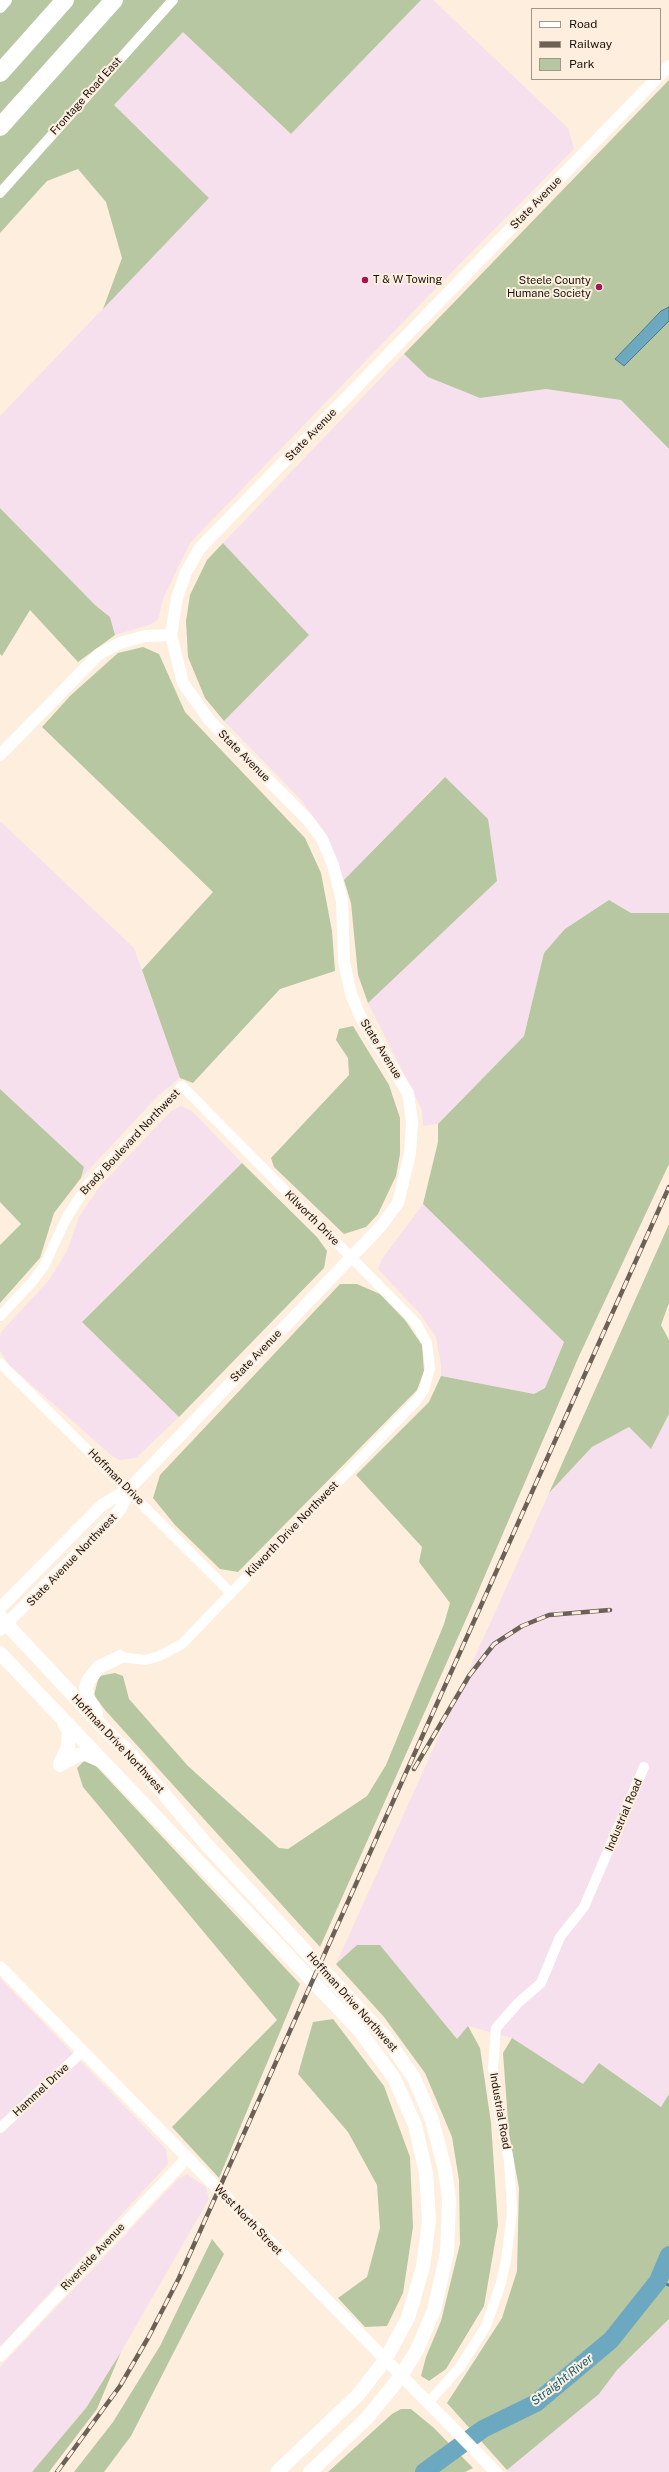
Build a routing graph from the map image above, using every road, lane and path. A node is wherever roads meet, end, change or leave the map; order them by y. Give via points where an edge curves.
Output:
1 (6, 0) edge
2 (65, 0) edge
3 (114, 0) edge
4 (173, 0) edge
5 (0, 7) edge
6 (669, 66) edge
7 (0, 73) edge
8 (661, 74) edge
9 (655, 80) edge
10 (0, 127) edge
11 (0, 193) edge
12 (171, 635) junction
13 (0, 755) edge
14 (182, 1086) joint
15 (351, 1257) junction
16 (0, 1316) edge
17 (430, 1358) joint
18 (0, 1362) edge
19 (129, 1489) junction
20 (231, 1593) junction
21 (0, 1608) edge
22 (2, 1624) edge
23 (0, 1653) edge
24 (120, 1658) joint
25 (60, 1716) junction
26 (126, 1749) junction
27 (108, 1765) junction
28 (644, 1767) dead end
29 (0, 1967) edge
30 (83, 2051) junction
31 (0, 2128) edge
32 (187, 2158) junction
33 (0, 2356) edge
34 (385, 2360) junction
35 (401, 2376) junction
36 (428, 2403) junction
37 (494, 2469) edge
38 (277, 2472) edge
39 (310, 2472) edge

1 - 5 street
2 - 7 highway
3 - 10 highway
4 - 11 street, Frontage Road East
6 - 8 street
9 - 12 street, State Avenue via 200,548 186,572
12 - 13 street via 145,636 120,643 99,654
12 - 15 street, State Avenue via 183,683 195,704 308,820 322,839 333,865 342,901 344,962 351,994 360,1016 408,1093 412,1122 410,1153 398,1203 381,1226
14 - 15 street, Kilworth Drive
14 - 16 street, Brady Boulevard Northwest via 88,1184 66,1219 44,1266
15 - 17 street, Kilworth Drive via 416,1323 427,1343
15 - 19 street, State Avenue
17 - 20 street, Kilworth Drive Northwest via 428,1378 417,1400
18 - 19 street, Hoffman Drive
19 - 20 street, Hoffman Drive
19 - 21 street, State Avenue Northwest via 102,1505
19 - 22 street, State Avenue Northwest via 114,1517
20 - 24 street, Kilworth Drive Northwest via 182,1644 173,1650 146,1660
22 - 26 main road, Hoffman Drive Northwest
23 - 25 main road, Hoffman Drive Northwest
24 - 26 main road via 92,1673 86,1688 96,1712
25 - 27 main road, Hoffman Drive Northwest
25 - 27 main road via 69,1739 66,1755 60,1765 78,1755 86,1754
26 - 35 main road, Hoffman Drive Northwest via 206,1844 387,2039 414,2078 432,2120 445,2170 449,2200 449,2231 444,2273 427,2330
27 - 34 main road, Hoffman Drive Northwest via 343,2013 373,2047 394,2078 415,2125 426,2173 429,2220 423,2266 408,2318
28 - 36 street, Industrial Road via 584,1907 563,1933 541,1983 518,2003 496,2028 492,2068 509,2161 512,2212 502,2284 486,2326 460,2367
29 - 30 street, West North Street
30 - 31 street, Hammel Drive
30 - 32 street, West North Street
32 - 33 street, Riverside Avenue
32 - 34 street, West North Street
34 - 35 street, West North Street
34 - 38 main road, Hoffman Drive Northwest via 340,2414
35 - 36 street, West North Street
35 - 39 main road, Hoffman Drive Northwest via 367,2418
36 - 37 street, West North Street

